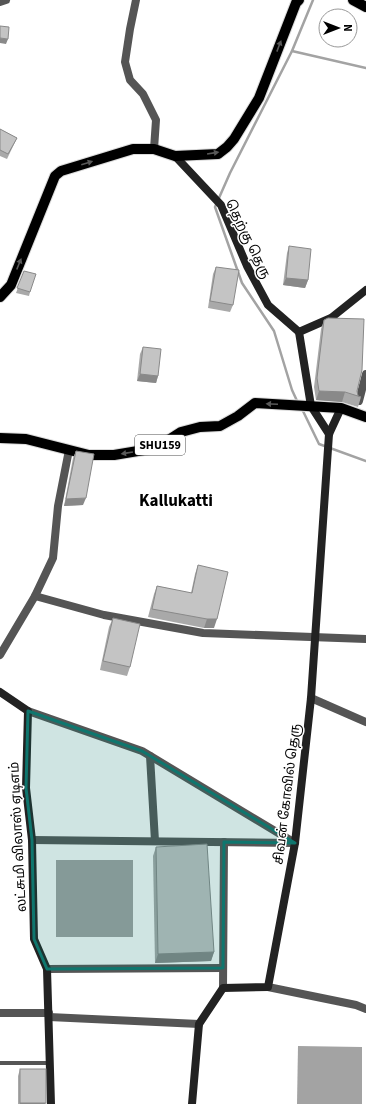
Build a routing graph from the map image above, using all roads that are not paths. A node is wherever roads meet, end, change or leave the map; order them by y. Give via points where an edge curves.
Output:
1 (6, 0) edge
2 (136, 0) edge
3 (299, 0) edge
4 (353, 0) edge
5 (0, 2) edge
6 (366, 7) edge
7 (154, 149) junction
8 (175, 156) junction
9 (366, 290) edge
10 (0, 297) edge
11 (299, 332) junction
12 (366, 374) edge
13 (359, 402) edge
14 (311, 406) junction
15 (341, 408) junction
16 (366, 417) edge
17 (329, 434) junction
18 (0, 438) edge
19 (69, 450) junction
20 (35, 596) junction
21 (316, 638) junction
22 (366, 639) edge
23 (0, 656) edge
24 (0, 692) edge
25 (312, 698) junction
26 (28, 711) junction
27 (366, 722) edge
28 (150, 756) junction
29 (32, 840) junction
30 (155, 841) junction
31 (224, 842) junction
32 (294, 843) junction
33 (223, 968) junction
34 (47, 969) junction
35 (268, 987) junction
36 (223, 988) junction
37 (366, 1009) edge
38 (0, 1013) edge
39 (49, 1015) junction
40 (199, 1024) junction
41 (0, 1063) edge
42 (50, 1063) junction
43 (51, 1104) edge
44 (192, 1104) edge

1 - 5 street
2 - 7 street via 125,62 130,80 143,94 156,120
8 -> 3 main road via 218,154 234,139 259,98
4 - 6 main road
7 - 8 main road
10 -> 7 main road via 10,285 55,176 61,171 133,149
8 - 11 street, தெற்கு தெரு via 222,205 247,266 268,305
9 - 11 street via 331,318
11 - 14 street
12 - 13 street
14 - 15 main road, SHU159
14 - 17 street
14 -> 19 main road, SHU159 via 255,403 220,426 200,427 181,432 156,448 114,455 88,455
15 - 16 main road, SHU159
15 - 17 street
17 - 21 street, சிவன் கோவில் தெரு
18 - 19 main road, SHU159 via 26,439
19 - 20 street via 58,506 53,558
20 - 21 street via 104,615 203,633
20 - 23 street
21 - 22 street
21 - 25 street, சிவன் கோவில் தெரு
24 - 26 street
25 - 27 street
25 - 32 street, சிவன் கோவில் தெரு
26 - 28 street
26 - 29 street, லட்சுமி விலாஸ் ஏடிஎம் via 26,788
28 - 30 street
28 - 32 street
29 - 30 street
29 - 34 street, லட்சுமி விலாஸ் ஏடிஎம் via 34,939
30 - 31 street
31 - 32 street
31 - 33 street
32 - 35 street, சிவன் கோவில் தெரு
33 - 34 street
33 - 36 street
34 - 39 street
35 - 36 street
35 - 37 street
36 - 40 street
38 - 39 street
39 - 40 street
39 - 42 street
40 - 44 street
41 - 42 lane
42 - 43 street

